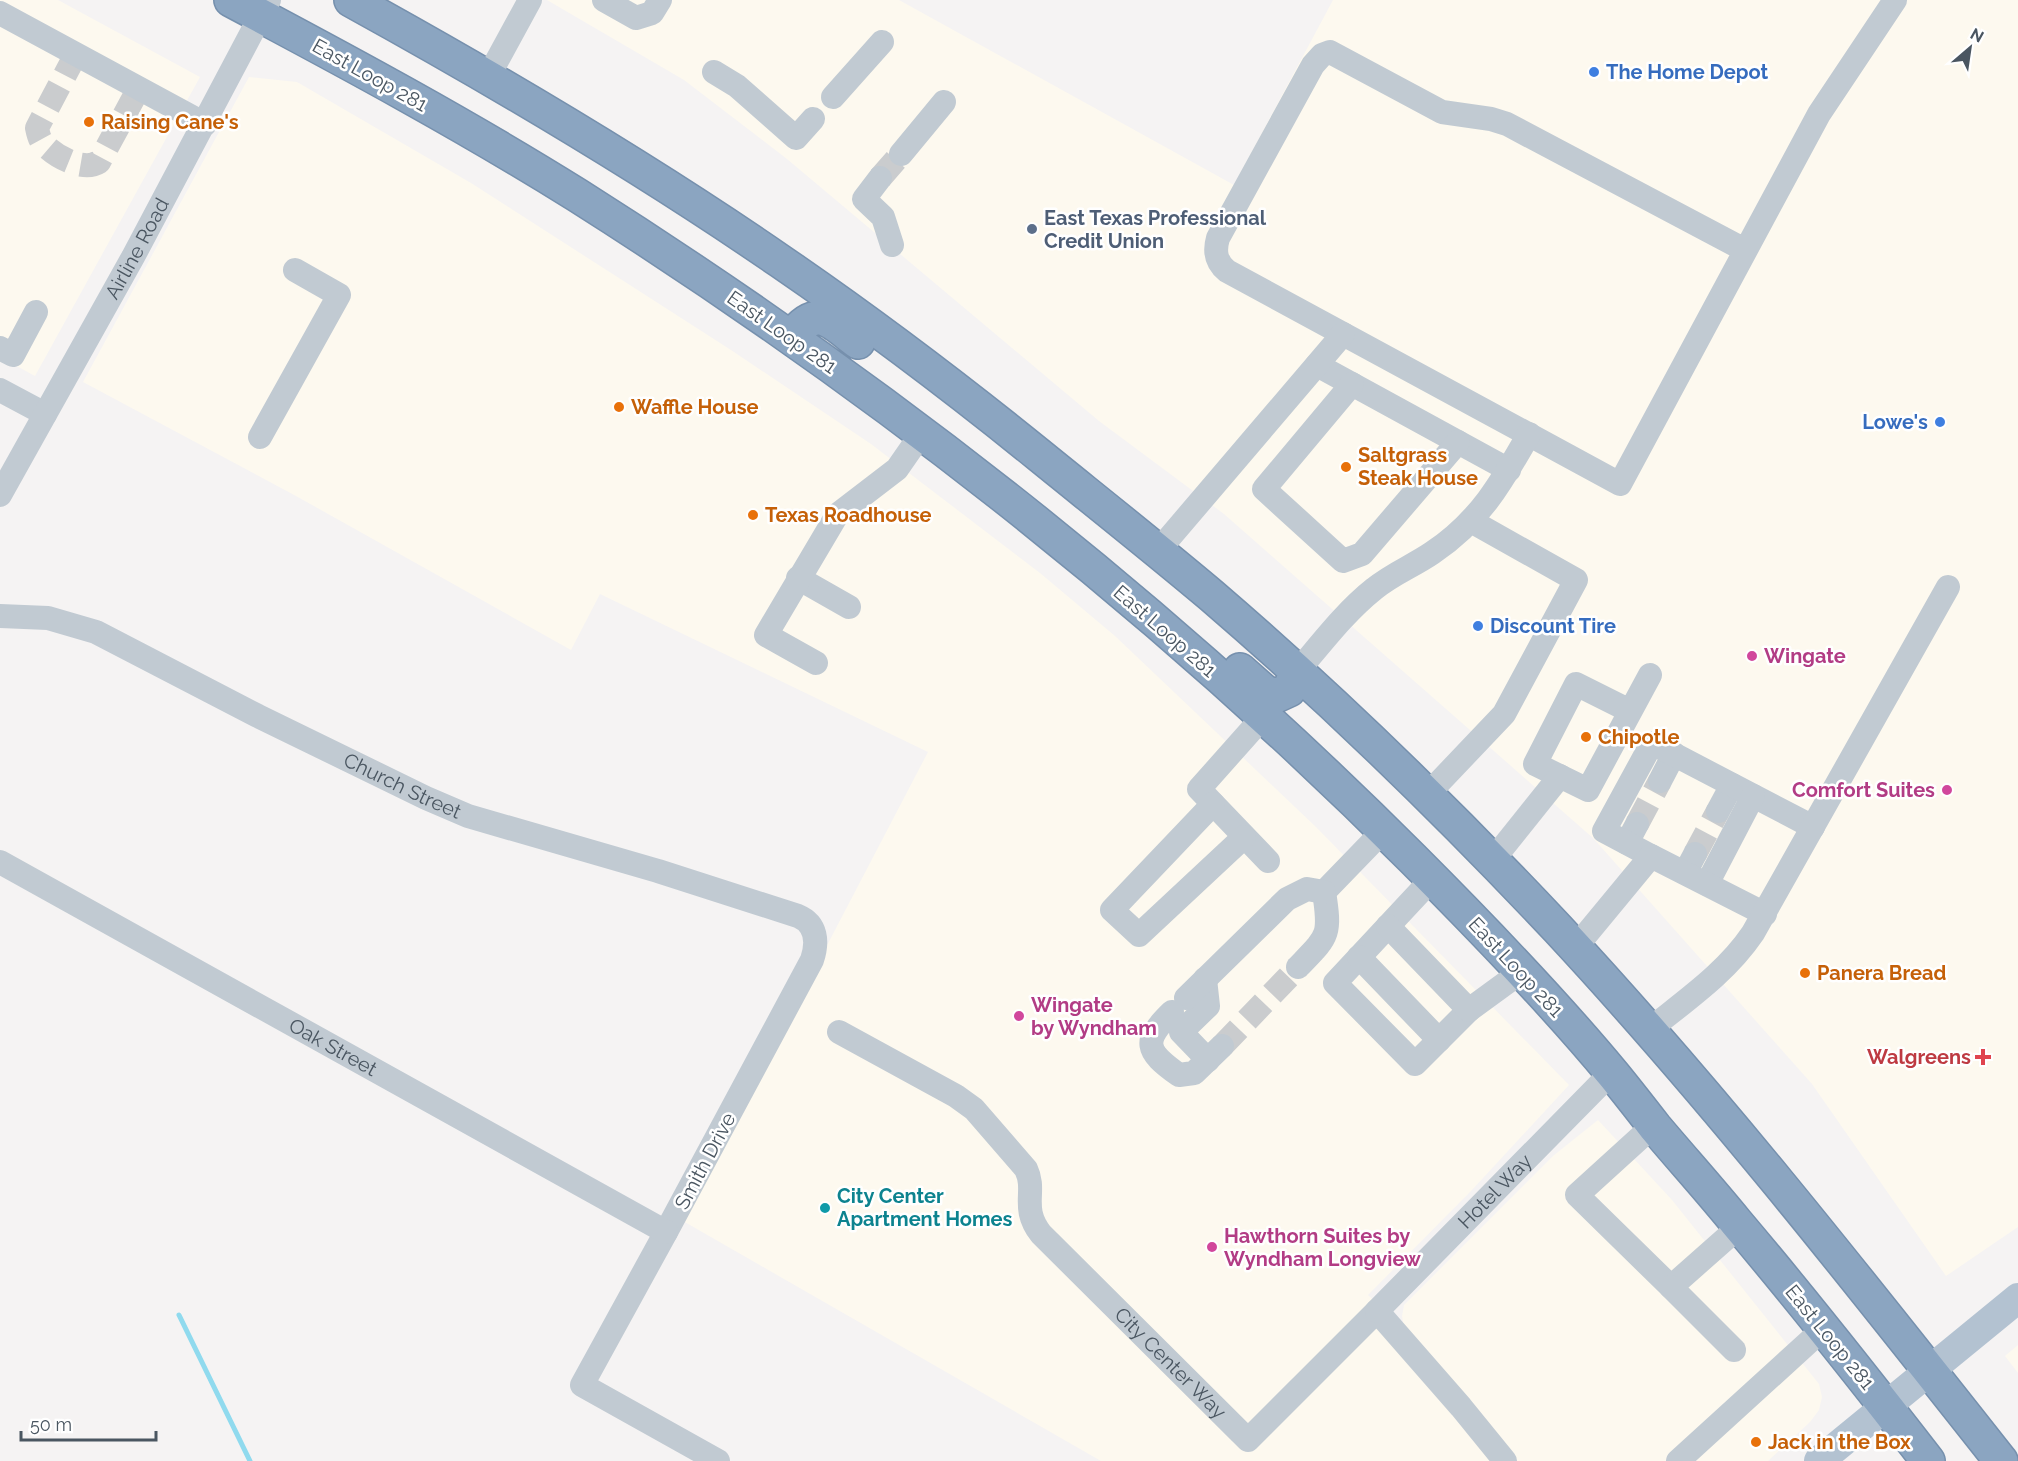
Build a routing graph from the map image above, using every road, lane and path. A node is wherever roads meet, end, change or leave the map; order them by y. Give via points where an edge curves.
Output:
1 (231, 0) edge
2 (351, 0) edge
3 (530, 0) edge
4 (604, 0) edge
5 (660, 0) edge
6 (1895, 0) edge
7 (266, 8) edge
8 (0, 13) edge
9 (882, 42) dead end
10 (714, 72) dead end
11 (488, 76) junction
12 (832, 97) dead end
13 (944, 102) dead end
14 (813, 119) dead end
15 (205, 124) junction
16 (901, 154) tunnel mouth
17 (880, 178) tunnel mouth
18 (892, 245) dead end
19 (1745, 250) junction
20 (295, 270) dead end
21 (36, 312) dead end
22 (1343, 334) junction
23 (791, 338) junction
24 (0, 348) edge
25 (1317, 365) junction
26 (1352, 384) junction
27 (0, 390) edge
28 (45, 414) junction
29 (1003, 424) junction
30 (922, 433) junction
31 (1529, 434) junction
32 (260, 437) dead end
33 (1458, 442) junction
34 (1509, 470) junction
35 (0, 495) edge
36 (1471, 521) junction
37 (1158, 551) junction
38 (798, 578) junction
39 (1948, 587) dead end
40 (1117, 588) junction
41 (849, 607) dead end
42 (0, 616) edge
43 (816, 663) dead end
44 (1296, 672) junction
45 (1650, 675) dead end
46 (1630, 711) junction
47 (1263, 717) junction
48 (1674, 754) junction
49 (1560, 776) junction
50 (1660, 781) tunnel mouth
51 (1743, 790) junction
52 (1427, 795) junction
53 (1213, 804) junction
54 (1718, 811) tunnel mouth
55 (1813, 827) junction
56 (1384, 830) junction
57 (1244, 837) junction
58 (1651, 856) junction
59 (1268, 861) dead end
60 (1492, 861) junction
61 (0, 862) edge
62 (1432, 879) junction
63 (1707, 884) junction
64 (1324, 892) junction
65 (1765, 914) junction
66 (1388, 926) junction
67 (815, 933) joint
68 (1575, 948) junction
69 (1359, 957) junction
70 (1298, 967) tunnel mouth
71 (1521, 972) junction
72 (1205, 979) junction
73 (1469, 1010) junction
74 (1649, 1030) junction
75 (839, 1032) dead end
76 (1439, 1040) junction
77 (1611, 1072) junction
78 (1654, 1125) junction
79 (1740, 1226) junction
80 (666, 1232) junction
81 (1671, 1287) junction
82 (2018, 1298) edge
83 (1377, 1311) junction
84 (1823, 1329) junction
85 (1734, 1350) dead end
86 (1929, 1370) junction
87 (1885, 1406) junction
88 (718, 1461) edge
89 (1504, 1461) edge
90 (1678, 1461) edge
91 (1819, 1461) edge
92 (1928, 1461) edge
93 (2001, 1461) edge

1 - 7 highway, East Loop 281
2 - 11 highway
3 - 11 street
4 - 5 street via 636,18 652,13
6 - 19 street via 1819,114
7 - 15 street, Airline Road
7 - 23 highway, East Loop 281 via 569,190
8 - 15 street
9 - 12 street
10 - 14 street via 737,86 796,138
11 - 29 highway via 780,261
13 - 16 street
15 - 28 street, Airline Road
17 - 18 street via 864,199 883,217
19 - 22 street via 1507,124 1442,112 1330,52 1313,65 1215,250 1227,271
19 - 31 street via 1620,484
20 - 32 street via 339,295
21 - 24 street via 13,355
22 - 25 street
22 - 31 street
23 - 29 highway via 804,322 823,318 899,372
23 - 30 highway, East Loop 281
25 - 26 street
25 - 37 street
26 - 33 street
26 - 33 street via 1264,489 1343,561 1362,555
27 - 28 street
28 - 35 street, Airline Road
29 - 37 highway
30 - 38 street via 897,469 837,515
30 - 40 highway, East Loop 281
31 - 34 street
33 - 34 street
34 - 36 street
36 - 44 street via 1430,555 1373,589
36 - 52 street via 1576,580 1504,714
37 - 44 highway
38 - 41 street
38 - 43 street via 766,635
39 - 55 street
40 - 44 highway via 1230,661 1268,694 1286,693
40 - 47 highway, East Loop 281
42 - 67 street, Church Street via 48,618 96,632 448,808 489,824 658,871 798,916
44 - 52 highway
45 - 46 street
46 - 49 street via 1588,790
46 - 49 street via 1576,684 1535,764
47 - 53 street via 1199,789
47 - 56 highway, East Loop 281
48 - 50 street
48 - 51 street
48 - 58 street via 1652,743 1604,831 1632,834
49 - 60 street
51 - 54 street
51 - 55 street
51 - 63 street
52 - 60 highway
53 - 57 street
53 - 57 street via 1112,910 1139,935
55 - 65 street
56 - 62 highway, East Loop 281
56 - 64 street
57 - 59 street
58 - 63 street via 1690,864
58 - 68 street
60 - 68 highway
61 - 80 street, Oak Street
62 - 66 street
62 - 71 highway, East Loop 281
63 - 65 street
64 - 70 street via 1329,921 1326,937
64 - 72 street via 1307,889 1287,899
65 - 74 street via 1722,972
66 - 69 street
66 - 73 street
67 - 80 street, Smith Drive via 812,960
68 - 74 highway
69 - 76 street
69 - 76 street via 1335,983 1416,1064
71 - 73 street
71 - 77 highway, East Loop 281
72 - 72 street via 1208,1006 1181,1032 1215,1053 1194,1072 1179,1075 1152,1050 1150,1038 1156,1027
73 - 76 street
74 - 86 highway
75 - 83 street, City Center Way via 974,1109 1030,1176 1029,1206 1041,1234 1248,1440
77 - 78 highway, East Loop 281
77 - 83 street, Hotel Way
78 - 79 highway, East Loop 281
78 - 81 street via 1577,1195
79 - 81 street
79 - 84 highway, East Loop 281
80 - 88 street, Smith Drive via 582,1385
81 - 85 street
82 - 86 main road
83 - 89 street
84 - 87 highway, East Loop 281
84 - 90 street
86 - 87 main road
86 - 93 highway
87 - 91 main road
87 - 92 highway, East Loop 281

